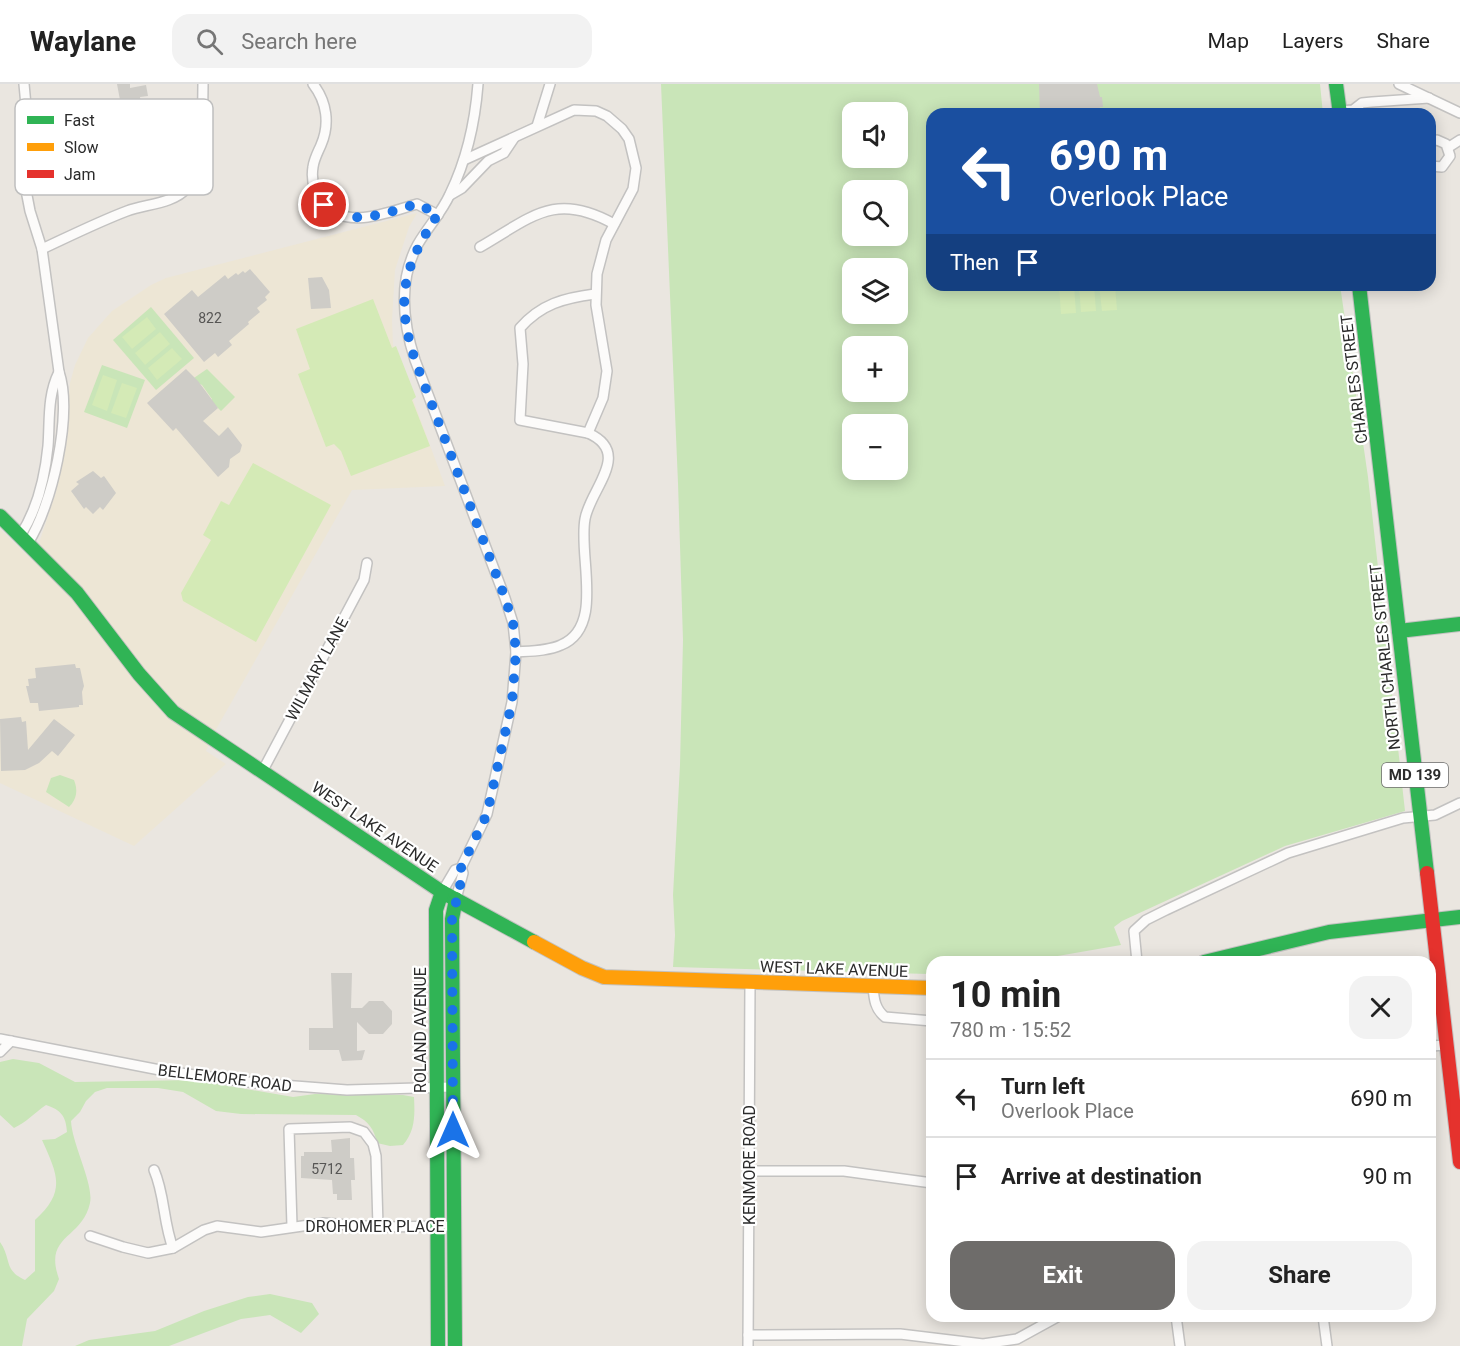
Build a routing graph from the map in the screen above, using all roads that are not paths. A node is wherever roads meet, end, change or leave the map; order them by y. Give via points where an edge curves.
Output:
1 (24, 84) edge
2 (203, 84) edge
3 (313, 84) edge
4 (478, 84) edge
5 (550, 84) edge
6 (1336, 84) edge
7 (1399, 84) edge
8 (1429, 98) junction
9 (25, 99) edge
10 (202, 99) edge
11 (1339, 108) edge
12 (1356, 108) edge
13 (1460, 113) edge
14 (537, 126) junction
15 (516, 136) junction
16 (1460, 140) edge
17 (1436, 142) edge
18 (1449, 147) junction
19 (464, 160) junction
20 (1436, 168) edge
21 (27, 195) edge
22 (176, 195) edge
23 (450, 195) junction
24 (438, 214) junction
25 (614, 224) junction
26 (480, 247) dead end
27 (42, 249) junction
28 (1360, 291) edge
29 (596, 294) junction
30 (588, 433) junction
31 (1381, 469) joint
32 (0, 516) edge
33 (24, 539) junction
34 (367, 563) dead end
35 (1460, 624) edge
36 (1399, 631) junction
37 (516, 652) junction
38 (262, 772) junction
39 (1460, 803) edge
40 (1420, 817) junction
41 (461, 868) junction
42 (442, 892) junction
43 (456, 899) junction
44 (1460, 917) edge
45 (1432, 920) junction
46 (1136, 956) edge
47 (1229, 956) edge
48 (750, 983) junction
49 (873, 987) junction
50 (926, 988) edge
51 (926, 1020) edge
52 (0, 1039) edge
53 (11, 1041) junction
54 (1447, 1045) junction
55 (1436, 1046) edge
56 (0, 1052) edge
57 (436, 1088) junction
58 (453, 1088) junction
59 (1460, 1162) edge
60 (154, 1170) dead end
61 (749, 1171) junction
62 (926, 1183) edge
63 (292, 1226) junction
64 (436, 1226) junction
65 (453, 1226) junction
66 (378, 1227) junction
67 (90, 1236) dead end
68 (173, 1248) junction
69 (1048, 1322) edge
70 (1177, 1322) edge
71 (1324, 1322) edge
72 (748, 1335) junction
73 (438, 1346) edge
74 (455, 1346) edge
75 (748, 1346) edge
76 (1180, 1346) edge
77 (1328, 1346) edge

1 - 9 street
2 - 10 street
3 - 24 street via 327,118 312,175 313,186 324,205 355,218 417,204
4 - 19 street via 472,138
5 - 14 street
6 - 11 street
7 - 8 street
8 - 12 street via 1362,103
8 - 13 street
14 - 15 street
14 - 25 street via 564,113 585,109 607,116 622,129 635,157 635,180 628,202
15 - 19 street
15 - 23 street via 504,153 488,161
16 - 18 street
17 - 18 street
18 - 20 street via 1446,164
19 - 23 street
21 - 27 street
22 - 27 street
23 - 24 street, ROLAND AVENUE
24 - 37 street, ROLAND AVENUE via 409,266 404,299 407,332 505,598
25 - 26 street via 587,210 562,208 526,220
25 - 29 street via 600,257
27 - 33 street via 63,384 58,454 44,513
28 - 31 street, CHARLES STREET / MD 139
29 - 30 street via 607,372 603,398
29 - 30 street via 555,302 540,309 520,328 520,420
30 - 37 street via 598,437 607,451 609,464 585,517 587,609 581,629 563,645
31 - 36 street, NORTH CHARLES STREET / MD 139
32 - 33 street, WEST LAKE AVENUE
33 - 38 street, WEST LAKE AVENUE via 87,604 151,693
34 - 38 street, WILMARY LANE via 364,580
35 - 36 street
36 - 40 street, NORTH CHARLES STREET / MD 139
37 - 41 street, ROLAND AVENUE via 512,702 487,814
38 - 42 street, WEST LAKE AVENUE
39 - 40 street via 1447,811
40 - 45 street, NORTH CHARLES STREET / MD 139
40 - 46 street via 1403,818 1288,853 1156,915 1134,931
41 - 42 street, ROLAND AVENUE via 455,870
41 - 43 street, ROLAND AVENUE
42 - 43 street, WEST LAKE AVENUE
42 - 57 street, ROLAND AVENUE via 436,910
43 - 48 street, WEST LAKE AVENUE via 604,977
43 - 58 street, ROLAND AVENUE via 452,919
44 - 45 street
45 - 47 street via 1329,932
45 - 54 street, NORTH CHARLES STREET / MD 139
48 - 49 street, WEST LAKE AVENUE
48 - 61 street, KENMORE ROAD
49 - 50 street, WEST LAKE AVENUE
49 - 51 street via 875,1003 885,1017
52 - 53 street, BELLEMORE ROAD
53 - 56 street
53 - 57 street, BELLEMORE ROAD via 236,1081 332,1090
54 - 55 street
54 - 59 street, NORTH CHARLES STREET / MD 139
57 - 58 street, BELLEMORE ROAD
57 - 64 street, ROLAND AVENUE
58 - 65 street, ROLAND AVENUE
60 - 68 street via 163,1193 166,1230
61 - 62 street via 844,1171
61 - 72 street, KENMORE ROAD
63 - 66 street, DROHOMER PLACE via 323,1222
63 - 66 street via 289,1129 350,1127 364,1132 375,1149
63 - 68 street, DROHOMER PLACE via 261,1232 210,1227
64 - 65 street, DROHOMER PLACE
64 - 66 street, DROHOMER PLACE
64 - 73 street, ROLAND AVENUE
65 - 74 street, ROLAND AVENUE
67 - 68 street, DROHOMER PLACE via 140,1252
69 - 72 street via 1017,1339 983,1344 900,1334
70 - 76 street
71 - 77 street
72 - 75 street, KENMORE ROAD

